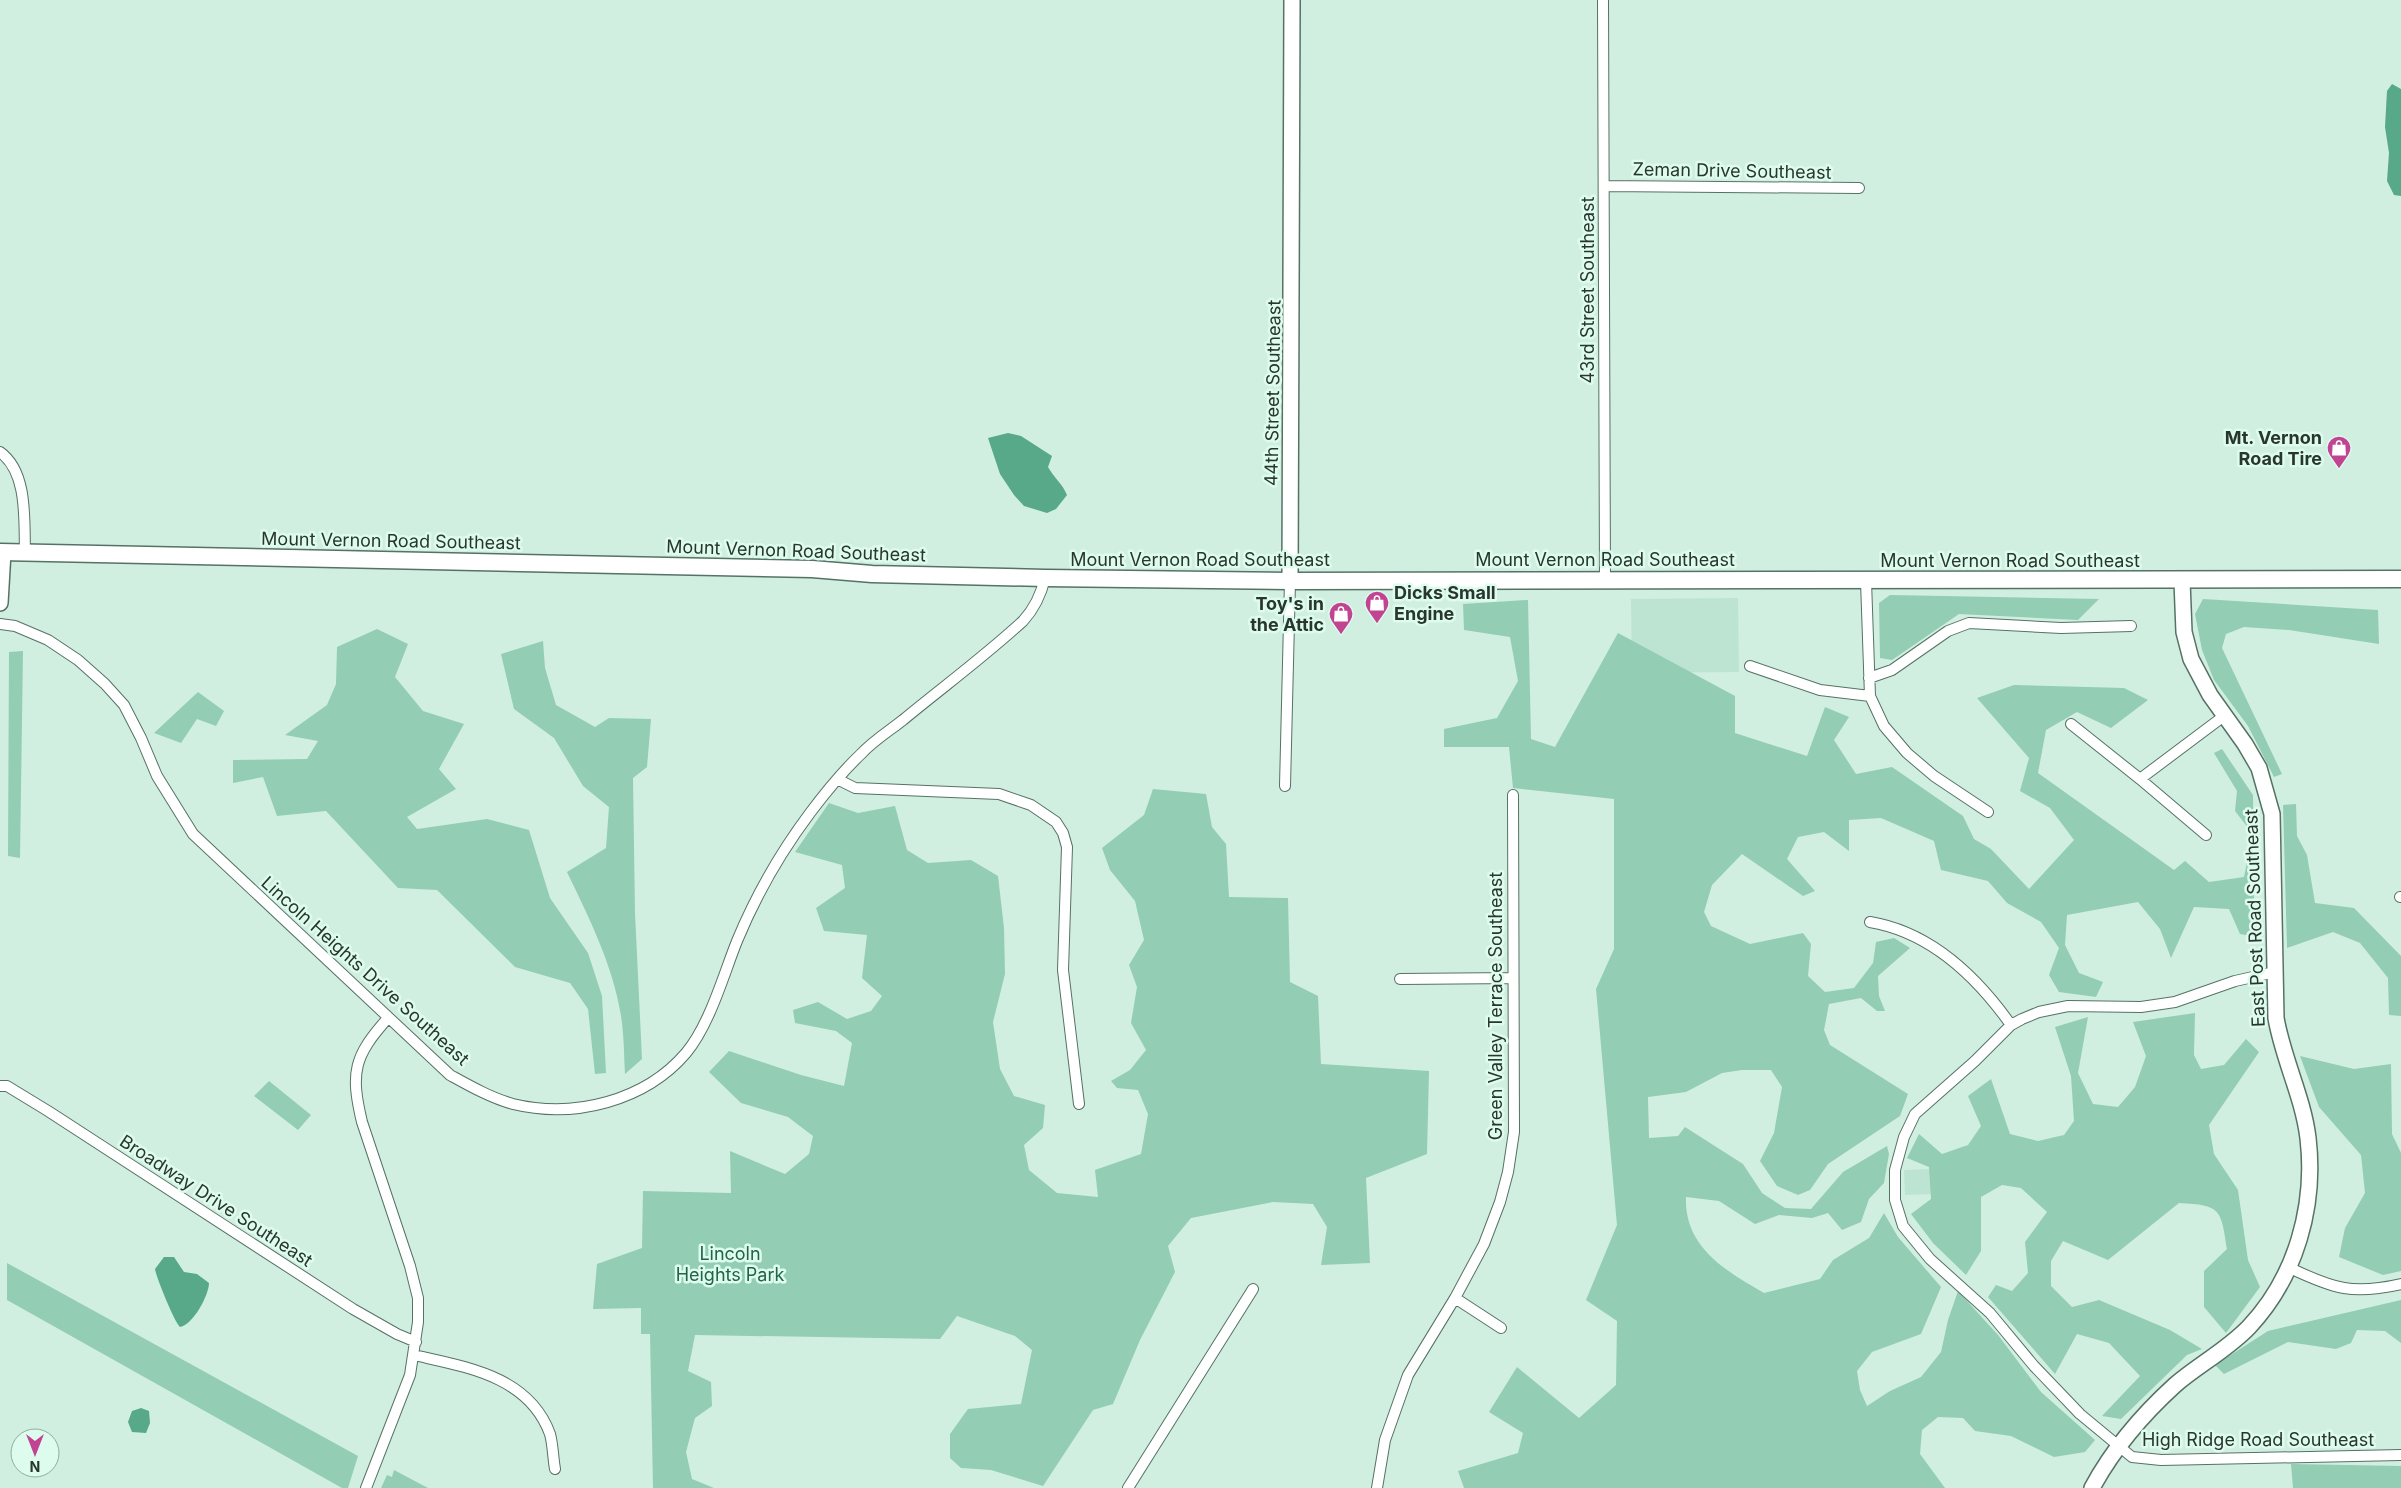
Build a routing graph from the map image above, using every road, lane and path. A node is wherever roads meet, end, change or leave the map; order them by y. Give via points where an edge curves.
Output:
1 (1292, 0) edge
2 (1603, 0) edge
3 (1604, 186) junction
4 (1860, 188) dead end
5 (0, 452) edge
6 (1, 552) edge
7 (25, 552) junction
8 (1045, 578) junction
9 (2401, 579) edge
10 (1290, 581) junction
11 (1605, 581) junction
12 (1866, 581) junction
13 (2182, 581) junction
14 (0, 603) edge
15 (0, 624) edge
16 (2131, 626) dead end
17 (1750, 666) dead end
18 (1869, 678) junction
19 (1870, 696) junction
20 (2224, 716) junction
21 (2071, 724) dead end
22 (2140, 778) junction
23 (839, 780) junction
24 (1285, 786) dead end
25 (1513, 795) dead end
26 (1988, 812) dead end
27 (2206, 835) dead end
28 (1870, 922) dead end
29 (2275, 972) junction
30 (1400, 978) dead end
31 (1513, 978) junction
32 (388, 1018) junction
33 (2011, 1025) junction
34 (0, 1086) edge
35 (1079, 1104) dead end
36 (2290, 1268) junction
37 (2401, 1284) edge
38 (1253, 1289) dead end
39 (1456, 1298) junction
40 (1501, 1328) dead end
41 (416, 1342) junction
42 (414, 1355) junction
43 (2120, 1445) junction
44 (2401, 1455) edge
45 (555, 1468) dead end
46 (366, 1488) edge
47 (1128, 1488) edge
48 (1377, 1488) edge
49 (2092, 1488) edge

1 - 10 main road, 44th Street Southeast
2 - 3 street, 43rd Street Southeast
3 - 4 street, Zeman Drive Southeast
3 - 11 street, 43rd Street Southeast
5 - 7 street via 17,473 23,502
6 - 7 main road, Mount Vernon Road Southeast
6 - 14 main road
7 - 8 main road, Mount Vernon Road Southeast
8 - 10 main road, Mount Vernon Road Southeast
8 - 23 street, Lincoln Heights Drive Southeast via 1033,610 1023,621 861,753
9 - 13 main road, Mount Vernon Road Southeast
10 - 11 main road, Mount Vernon Road Southeast
10 - 24 street, 44th Street Southeast
11 - 12 main road, Mount Vernon Road Southeast
12 - 13 main road, Mount Vernon Road Southeast
12 - 18 street
13 - 20 main road, East Post Road Southeast via 2182,618 2187,646 2199,676
15 - 32 street, Lincoln Heights Drive Southeast via 15,626 48,640 105,684 124,705 157,776 193,834
16 - 18 street via 2061,628 1969,623 1948,631 1892,670
17 - 19 street via 1820,690
18 - 19 street
19 - 26 street via 1884,726 1907,753 1934,776
20 - 22 street
20 - 29 main road, East Post Road Southeast via 2259,768 2272,814
21 - 22 street
22 - 27 street
23 - 32 street, Lincoln Heights Drive Southeast via 812,811 771,871 746,919 696,1038 667,1072 642,1088 613,1101 581,1107 546,1109 513,1104 450,1075
23 - 35 street via 856,788 999,794 1031,805 1056,822 1064,833 1067,847 1063,970
25 - 31 street, Green Valley Terrace Southeast
28 - 33 street via 1898,928 1937,949 1989,995
29 - 33 street via 2235,981 2175,1002 2142,1007 2068,1006 2039,1012
29 - 36 main road, East Post Road Southeast via 2280,1043 2298,1093 2308,1138 2308,1192 2302,1229
30 - 31 street
31 - 39 street, Green Valley Terrace Southeast via 1514,1132 1508,1172 1484,1244
32 - 41 street via 366,1045 355,1078 362,1122 418,1298
33 - 43 street, High Ridge Road Southeast via 1915,1114 1904,1137 1896,1170 1895,1200 1903,1226 1930,1259 1990,1313 2080,1414
34 - 41 street, Broadway Drive Southeast via 7,1086 48,1111 353,1309
36 - 37 street via 2344,1290 2364,1291
36 - 43 main road, East Post Road Southeast via 2261,1314 2248,1328 2175,1385 2145,1414
38 - 47 street
39 - 40 street
39 - 48 street, Green Valley Terrace Southeast via 1408,1375 1385,1440
41 - 42 street
42 - 45 street via 474,1368 508,1384 532,1404 550,1434
42 - 46 street via 410,1375
43 - 44 street, High Ridge Road Southeast via 2132,1457 2161,1460
43 - 49 main road, East Post Road Southeast

